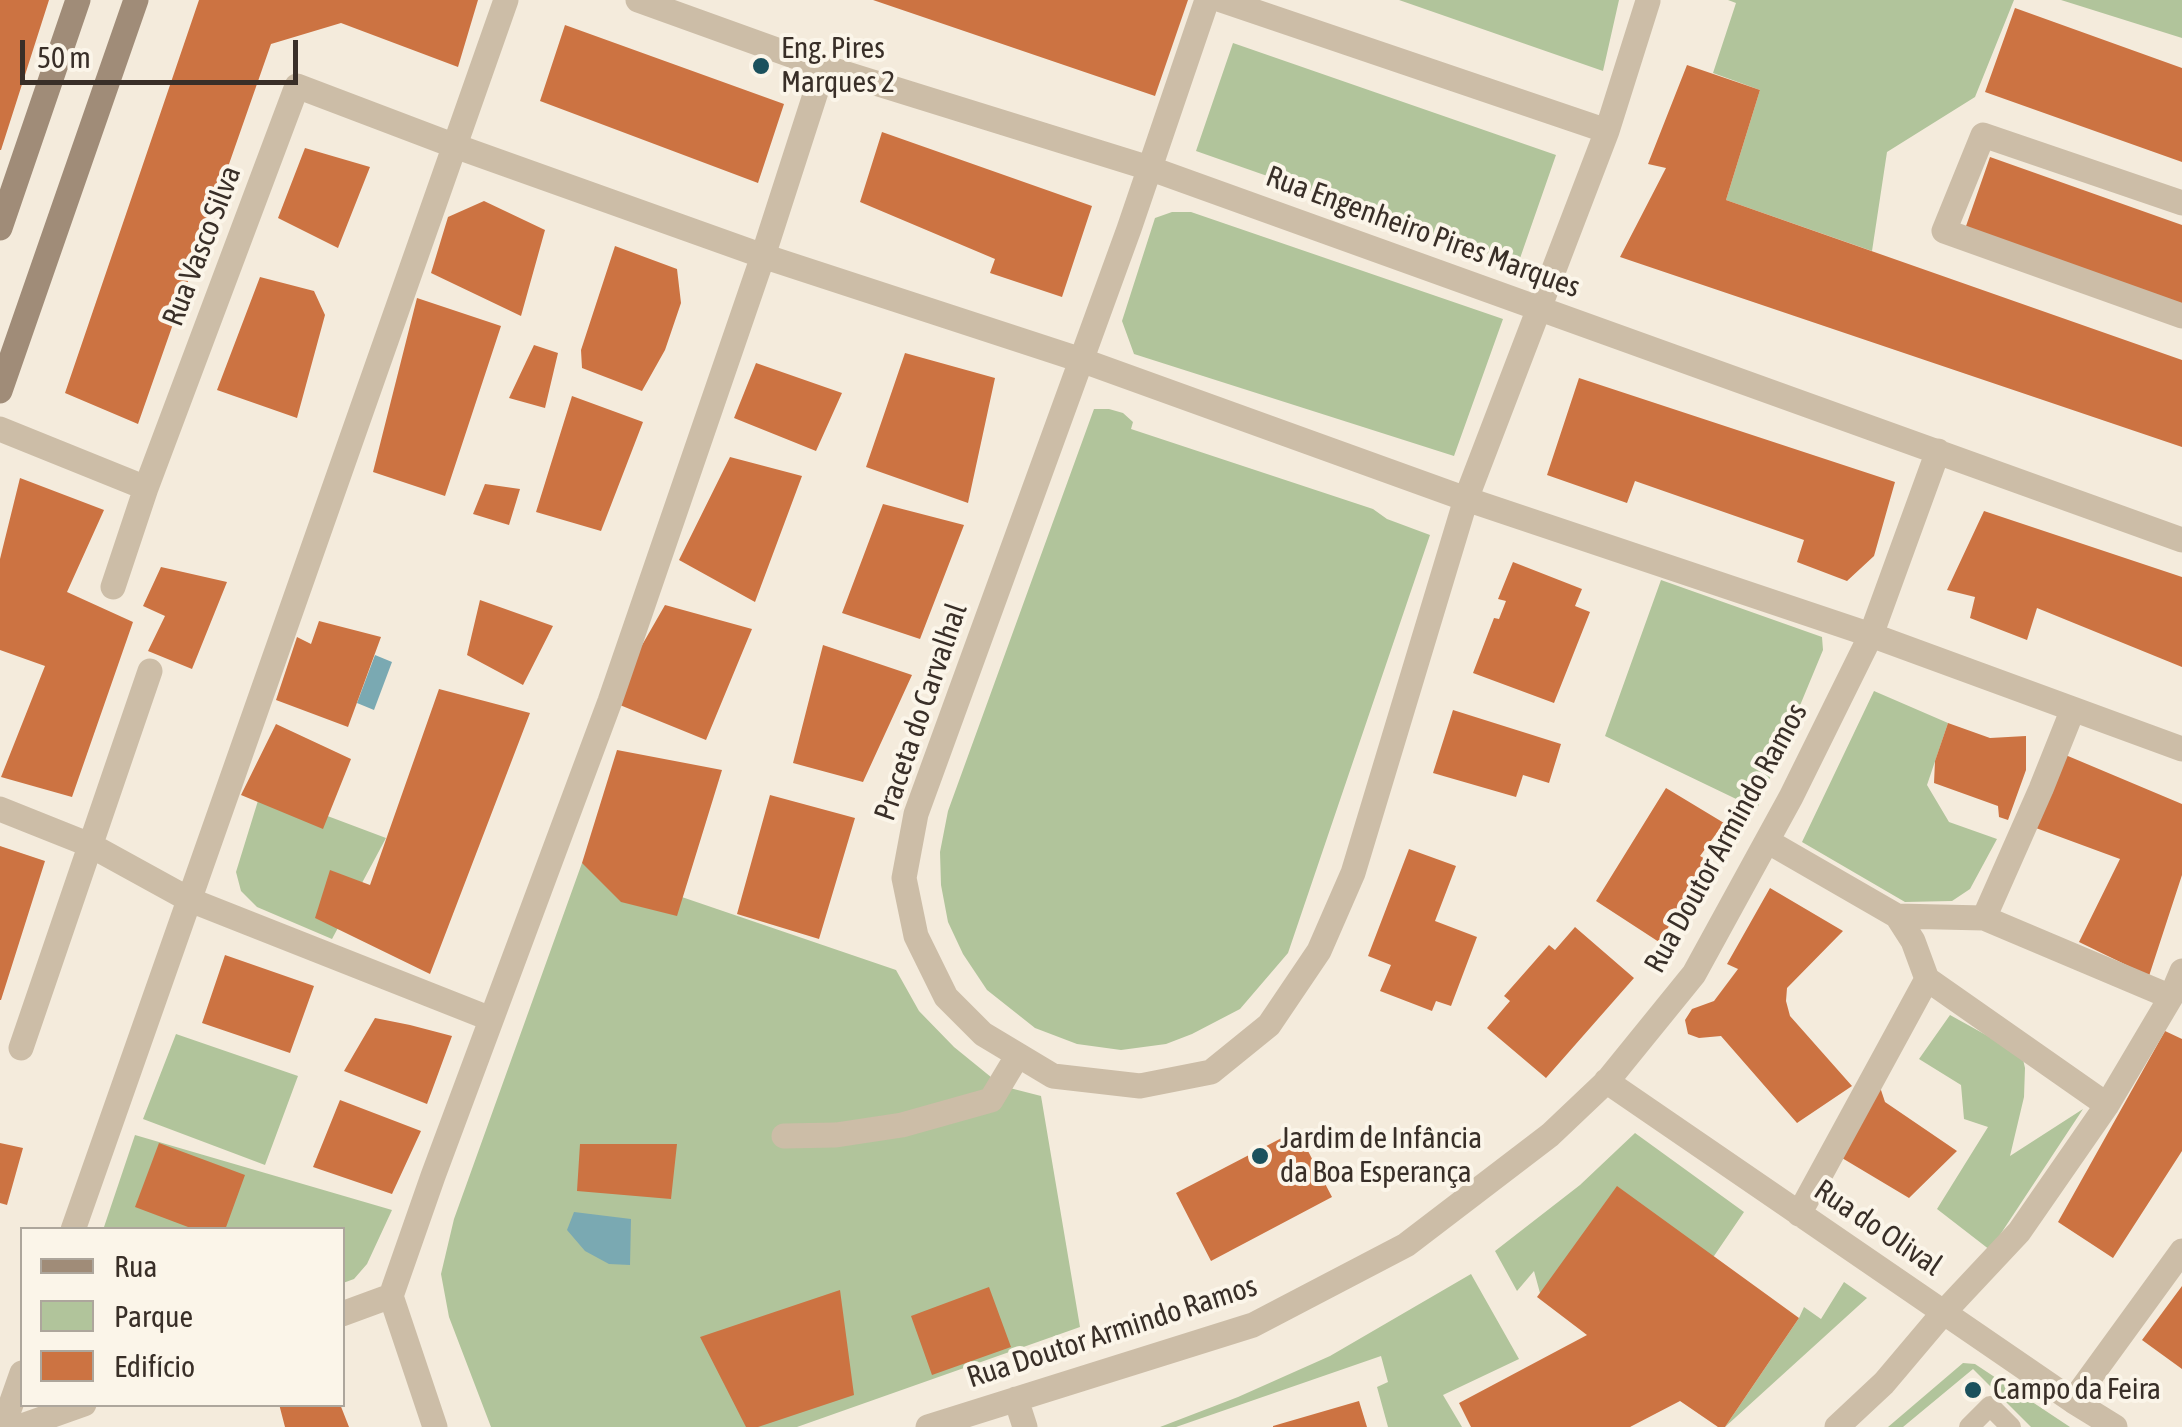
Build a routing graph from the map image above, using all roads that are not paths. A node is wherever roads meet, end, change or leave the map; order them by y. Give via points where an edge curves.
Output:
1 (78, 0) edge
2 (136, 0) edge
3 (506, 0) edge
4 (638, 0) edge
5 (1207, 0) edge
6 (1222, 0) edge
7 (1648, 1) edge
8 (824, 67) junction
9 (1607, 131) junction
10 (455, 146) junction
11 (1149, 168) junction
12 (2182, 203) edge
13 (0, 228) edge
14 (763, 256) junction
15 (1538, 308) junction
16 (2182, 316) edge
17 (1080, 360) junction
18 (0, 391) edge
19 (0, 429) edge
20 (1938, 451) junction
21 (146, 488) junction
22 (1466, 499) junction
23 (2182, 540) edge
24 (113, 587) dead end
25 (1871, 636) junction
26 (150, 671) dead end
27 (2072, 709) junction
28 (2182, 749) edge
29 (0, 809) edge
30 (1767, 841) junction
31 (90, 846) junction
32 (190, 900) junction
33 (1897, 916) junction
34 (1984, 918) junction
35 (2182, 972) edge
36 (1927, 979) junction
37 (2171, 998) junction
38 (492, 1019) junction
39 (21, 1048) dead end
40 (1018, 1055) junction
41 (1606, 1082) junction
42 (2108, 1105) junction
43 (784, 1136) dead end
44 (1799, 1214) junction
45 (74, 1227) edge
46 (2182, 1252) edge
47 (392, 1296) junction
48 (1944, 1312) junction
49 (345, 1313) edge
50 (20, 1378) edge
51 (1016, 1399) junction
52 (2073, 1401) junction
53 (76, 1407) edge
54 (3, 1427) edge
55 (20, 1427) edge
56 (435, 1427) edge
57 (928, 1427) edge
58 (1026, 1427) edge
59 (1837, 1427) edge
60 (1969, 1427) edge
61 (2010, 1427) edge
62 (2115, 1427) edge

1 - 13 main road
2 - 18 main road
3 - 10 street
4 - 8 street, Rua Engenheiro Pires Marques
5 - 11 street, Praceta do Carvalhal
6 - 9 street
7 - 9 street, Praceta do Carvalhal
8 - 11 street, Rua Engenheiro Pires Marques
8 - 14 street
9 - 15 street, Praceta do Carvalhal
10 - 14 street
10 - 21 street, Rua Vasco Silva via 297,86
10 - 32 street
11 - 15 street, Rua Engenheiro Pires Marques
11 - 17 street, Praceta do Carvalhal
12 - 16 street via 1982,135 1944,232
14 - 17 street
14 - 38 street
15 - 20 street, Rua Engenheiro Pires Marques
15 - 22 street, Praceta do Carvalhal
17 - 22 street
17 - 40 street, Praceta do Carvalhal via 916,814 904,878 916,936 946,997
19 - 21 street
20 - 23 street, Rua Engenheiro Pires Marques
20 - 25 street, Rua Doutor Armindo Ramos
21 - 24 street, Rua Vasco Silva
22 - 25 street
22 - 40 street, Praceta do Carvalhal via 1352,873 1319,951 1269,1025 1210,1072 1140,1086 1054,1076
25 - 27 street
25 - 30 street, Rua Doutor Armindo Ramos
26 - 31 street
27 - 28 street
27 - 34 street
29 - 31 street
30 - 33 street
30 - 41 street, Rua Doutor Armindo Ramos via 1694,974
31 - 32 street
31 - 39 street
32 - 38 street
32 - 45 street
33 - 34 street
33 - 36 street
34 - 37 street
35 - 37 street
36 - 42 street
36 - 44 street
37 - 42 street
38 - 47 street
40 - 43 street via 991,1100 902,1125
41 - 44 street, Rua do Olival
41 - 51 street, Rua Doutor Armindo Ramos via 1406,1245 1252,1326
42 - 48 street via 2019,1232
44 - 48 street, Rua do Olival
46 - 52 street
47 - 49 street
47 - 56 street
48 - 52 street, Rua do Olival
48 - 59 street
50 - 54 street
51 - 57 street, Rua Doutor Armindo Ramos
51 - 58 street
52 - 62 street, Rua do Olival
53 - 55 street
60 - 61 lane via 1990,1406

